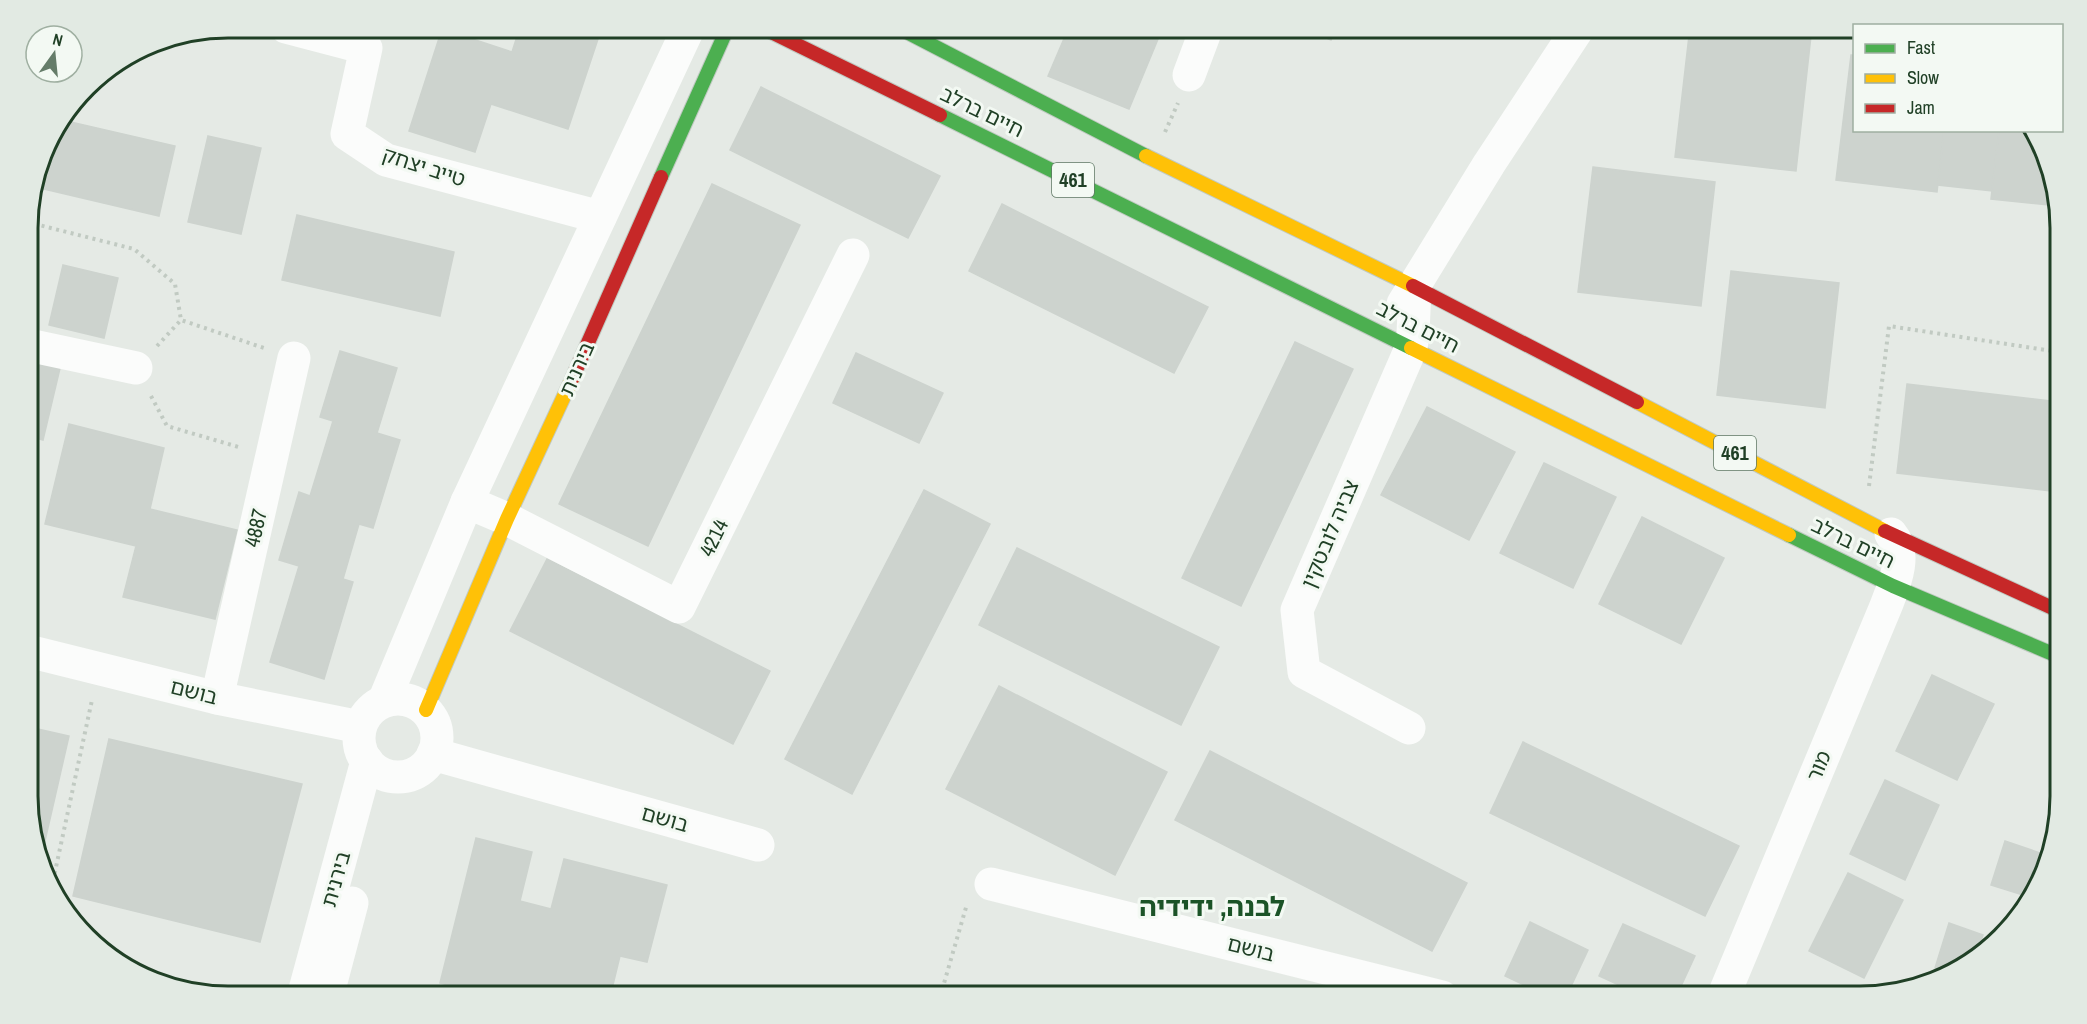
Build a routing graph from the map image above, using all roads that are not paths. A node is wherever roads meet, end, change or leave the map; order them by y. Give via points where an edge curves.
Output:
1 (328, 38) edge
2 (684, 38) edge
3 (723, 38) edge
4 (783, 38) edge
5 (918, 38) edge
6 (1203, 38) edge
7 (1572, 38) edge
8 (1189, 75) road end
9 (600, 217) junction
10 (853, 255) dead end
11 (1414, 287) junction
12 (1397, 341) junction
13 (38, 347) edge
14 (294, 358) road end
15 (136, 368) road end
16 (467, 502) junction
17 (507, 519) junction
18 (1878, 527) junction
19 (1893, 586) junction
20 (2050, 606) edge
21 (38, 653) edge
22 (2050, 653) edge
23 (217, 698) junction
24 (384, 701) junction
25 (426, 710) junction
26 (360, 727) junction
27 (1409, 728) dead end
28 (433, 754) junction
29 (377, 768) junction
30 (758, 845) dead end
31 (991, 884) road end
32 (307, 986) edge
33 (329, 986) edge
34 (1398, 986) edge
35 (1729, 986) edge

1 - 9 street, טייב יצחק via 366,48 347,134 386,160
2 - 9 street, בירנית
3 - 17 main road, בירנית
4 - 12 main road, חיים ברלב / 461
5 - 11 main road, חיים ברלב / 461 via 1153,160
6 - 8 street
7 - 11 street, צביה לובטקין
9 - 16 street, בירנית
10 - 17 street, 4214 via 679,607
11 - 12 street, צביה לובטקין
11 - 18 main road, חיים ברלב / 461
12 - 19 main road, חיים ברלב / 461
12 - 27 street, צביה לובטקין via 1297,610 1304,672
13 - 15 street
14 - 23 street, 4887
16 - 17 street, 4214
16 - 24 street, בירנית
17 - 25 main road, בירנית
18 - 19 street, מור via 1896,540 1898,556
18 - 20 main road, חיים ברלב / 461
19 - 22 main road, חיים ברלב / 461
19 - 35 street, מור
21 - 23 street, בושם
23 - 26 street, בושם
24 - 25 street via 406,700
24 - 26 street via 374,707
25 - 28 street via 437,736
26 - 29 street via 361,751
28 - 29 street via 419,771 409,775 398,777
28 - 30 street, בושם
29 - 32 street, בירנית
29 - 33 street, בירנית
31 - 34 street, בושם

